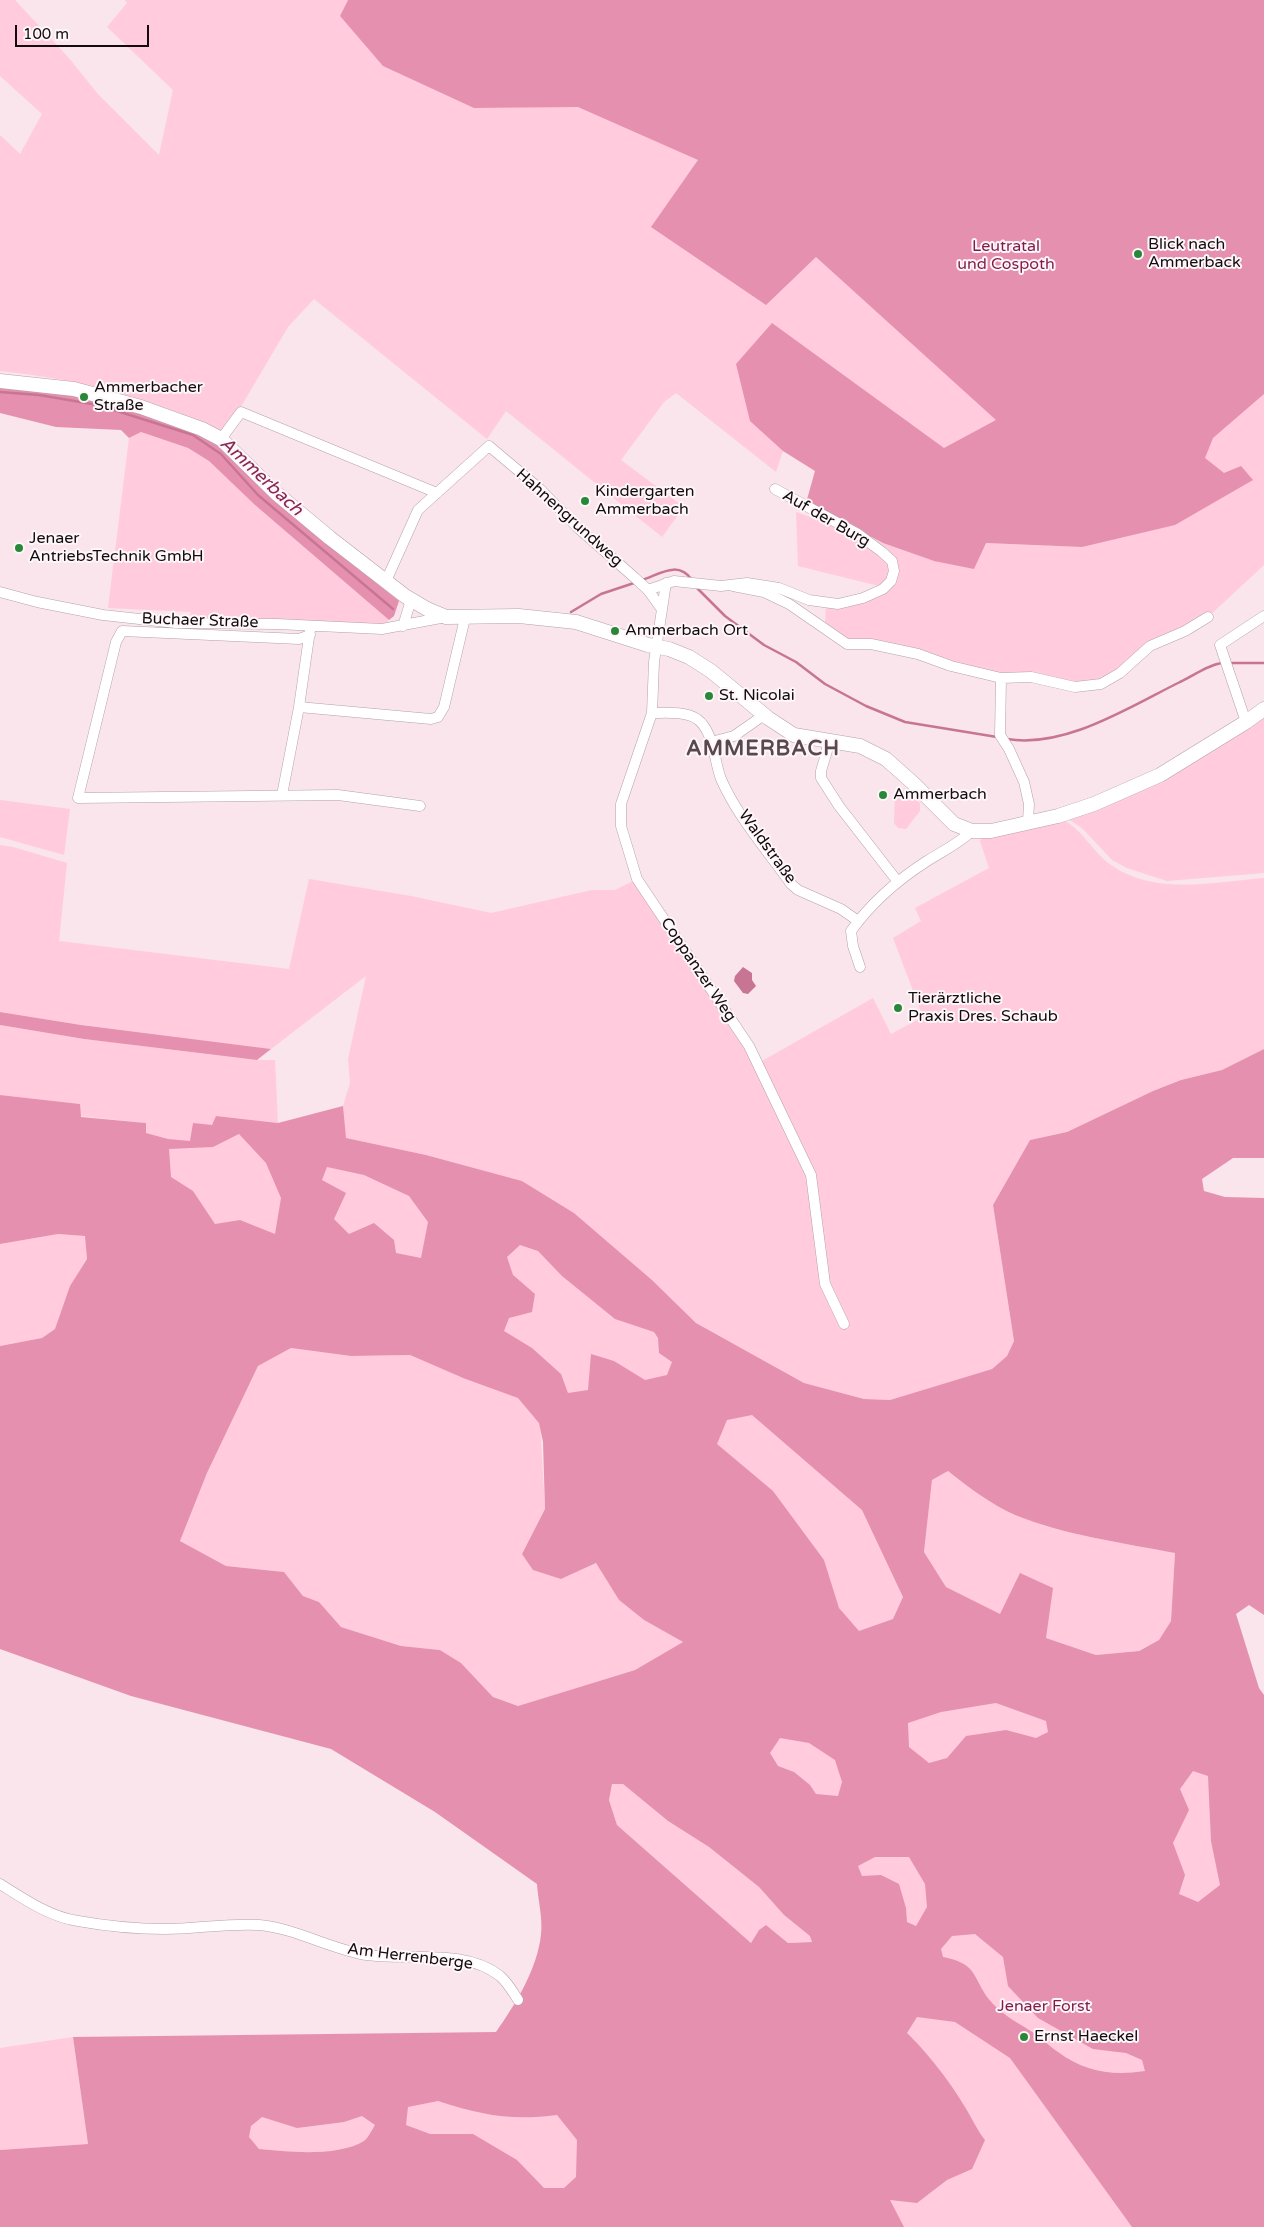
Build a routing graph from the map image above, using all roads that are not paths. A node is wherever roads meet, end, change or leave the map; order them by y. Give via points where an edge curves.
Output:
1 (0, 380) edge
2 (221, 439) junction
3 (775, 489) dead end
4 (437, 493) junction
5 (386, 582) junction
6 (666, 583) junction
7 (642, 584) junction
8 (734, 586) junction
9 (0, 592) edge
10 (411, 600) junction
11 (661, 608) junction
12 (1264, 616) edge
13 (446, 617) junction
14 (1208, 617) dead end
15 (465, 618) junction
16 (403, 626) junction
17 (310, 631) junction
18 (658, 648) junction
19 (1001, 678) junction
20 (299, 707) junction
21 (1264, 709) edge
22 (652, 712) junction
23 (764, 715) junction
24 (1246, 722) junction
25 (827, 740) junction
26 (711, 742) junction
27 (282, 795) junction
28 (420, 806) dead end
29 (1028, 822) junction
30 (972, 831) junction
31 (898, 882) junction
32 (858, 921) junction
33 (860, 967) dead end
34 (844, 1324) dead end
35 (0, 1884) edge
36 (518, 2000) dead end

1 - 2 main road via 74,389 116,399 191,424
2 - 4 street via 241,412
2 - 5 main road via 290,505
3 - 8 street, Auf der Burg via 858,534 882,552 892,561 894,572 891,581 883,589 863,598 838,604 809,600 763,585 747,583
4 - 5 street via 418,510
4 - 7 street, Hahnengrundweg via 489,446
5 - 10 main road
6 - 7 street
6 - 8 street, Auf der Burg
6 - 11 street
7 - 11 street, Hahnengrundweg
8 - 19 street via 764,592 789,604 847,644 871,644 918,654
9 - 17 street, Buchaer Straße via 112,616
10 - 13 main road
10 - 16 street
11 - 18 street, Coppanzer Weg
12 - 24 street via 1220,645
13 - 15 main road
13 - 16 street, Buchaer Straße
14 - 19 street via 1150,646 1120,673 1101,684 1075,687 1031,677
15 - 18 main road via 519,616 567,621
15 - 20 street via 444,708 438,717
16 - 17 street, Buchaer Straße
17 - 20 street
17 - 27 street, Buchaer Straße via 299,639 122,631 116,642 78,798
18 - 22 street, Coppanzer Weg via 654,662
18 - 23 main road via 669,649 698,662
19 - 29 street via 1000,735 1024,782 1029,804
20 - 27 street
21 - 24 main road
22 - 26 street, Waldstraße via 682,714 697,720
22 - 34 street, Coppanzer Weg via 621,804 622,826 632,870 749,1046 810,1176 825,1284
23 - 25 main road via 794,735
23 - 26 street via 734,736
24 - 29 main road via 1160,775 1094,804
25 - 30 main road via 860,746 886,759 954,824
25 - 31 street via 821,778
26 - 32 street, Waldstraße via 725,788 791,884
27 - 28 street via 338,795
29 - 30 main road via 991,831
30 - 31 street
31 - 32 street
32 - 33 street via 851,931
35 - 36 street, Am Herrenberge via 38,1907 77,1921 164,1929 260,1925 361,1954 423,1956 481,1966 502,1978

